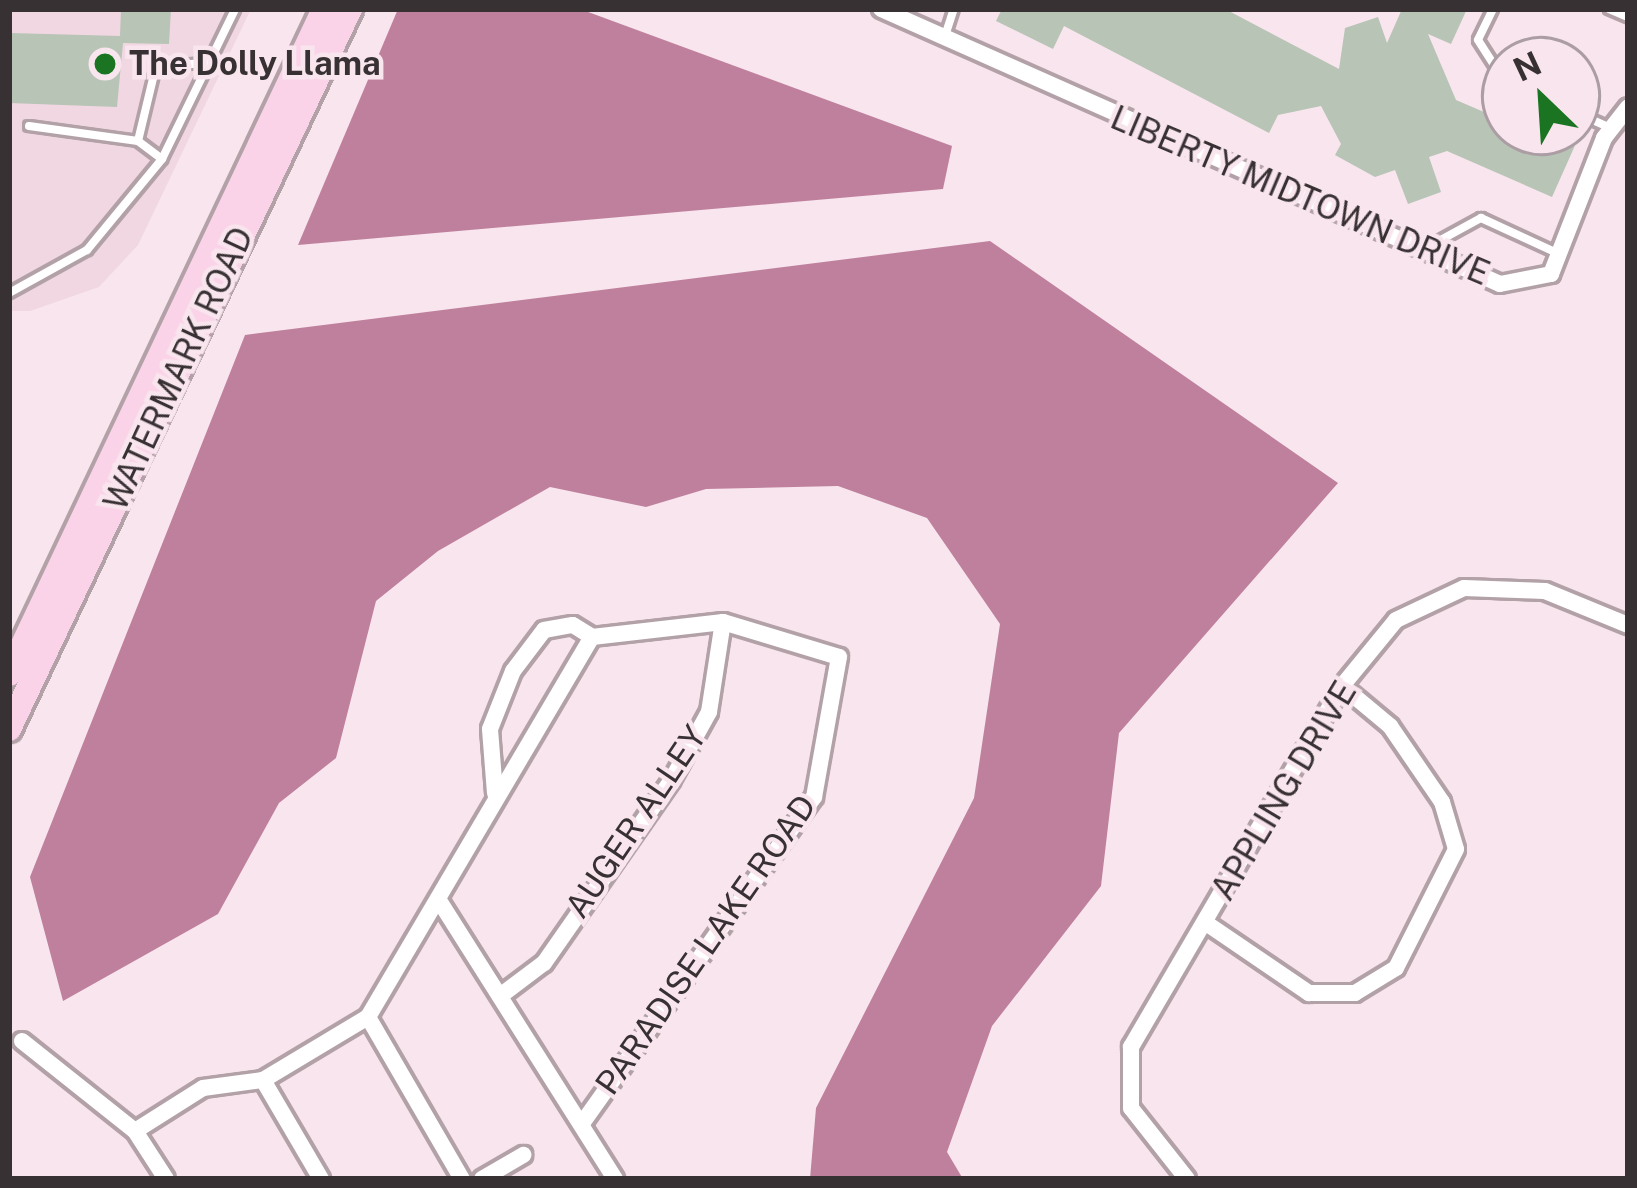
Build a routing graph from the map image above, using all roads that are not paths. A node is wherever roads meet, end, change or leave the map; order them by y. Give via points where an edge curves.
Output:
1 (235, 9) edge
2 (324, 9) edge
3 (350, 9) edge
4 (953, 9) edge
5 (1493, 9) edge
6 (1615, 10) edge
7 (892, 11) edge
8 (1628, 17) edge
9 (944, 38) junction
10 (1481, 45) edge
11 (209, 63) junction
12 (1628, 107) edge
13 (1601, 123) edge
14 (29, 126) dead end
15 (1612, 128) junction
16 (138, 141) junction
17 (162, 159) junction
18 (1420, 252) junction
19 (1562, 255) junction
20 (9, 293) edge
21 (723, 622) junction
22 (1628, 625) edge
23 (592, 637) junction
24 (9, 674) edge
25 (1342, 686) junction
26 (9, 729) edge
27 (495, 794) junction
28 (440, 902) junction
29 (1206, 923) junction
30 (500, 996) junction
31 (368, 1017) junction
32 (22, 1040) dead end
33 (263, 1080) junction
34 (582, 1124) junction
35 (135, 1131) junction
36 (523, 1155) dead end
37 (166, 1179) edge
38 (321, 1179) edge
39 (462, 1179) edge
40 (482, 1179) edge
41 (615, 1179) edge
42 (1187, 1179) edge

1 - 11 lane
2 - 24 street, WATERMARK ROAD
3 - 26 street, WATERMARK ROAD
4 - 9 lane
5 - 10 lane
6 - 8 lane
7 - 9 street, LIBERTY MIDTOWN DRIVE
9 - 18 street, LIBERTY MIDTOWN DRIVE
11 - 16 lane via 156,65
11 - 17 lane
12 - 15 street
13 - 15 lane
14 - 16 lane
15 - 19 street
16 - 17 lane
17 - 20 lane via 87,250
18 - 19 lane via 1481,218
18 - 19 street, LIBERTY MIDTOWN DRIVE via 1528,286
21 - 23 street, PARADISE LAKE ROAD
21 - 30 street, AUGER ALLEY via 709,712 671,781 544,963
21 - 34 street, PARADISE LAKE ROAD via 839,657 814,797
22 - 25 street, APPLING DRIVE via 1545,591 1464,588 1396,620
23 - 27 street
23 - 27 street, PARADISE LAKE ROAD via 573,625 544,630 513,670 490,729
25 - 29 street, APPLING DRIVE
25 - 29 street via 1390,726 1442,802 1456,849 1396,968 1355,993 1309,993
27 - 28 street
28 - 30 street
28 - 31 street
29 - 42 street, APPLING DRIVE via 1131,1047 1131,1108
30 - 34 street
31 - 33 street
31 - 39 street
32 - 35 street
33 - 35 street via 203,1088
33 - 38 street
34 - 41 street
35 - 37 street
36 - 40 street

